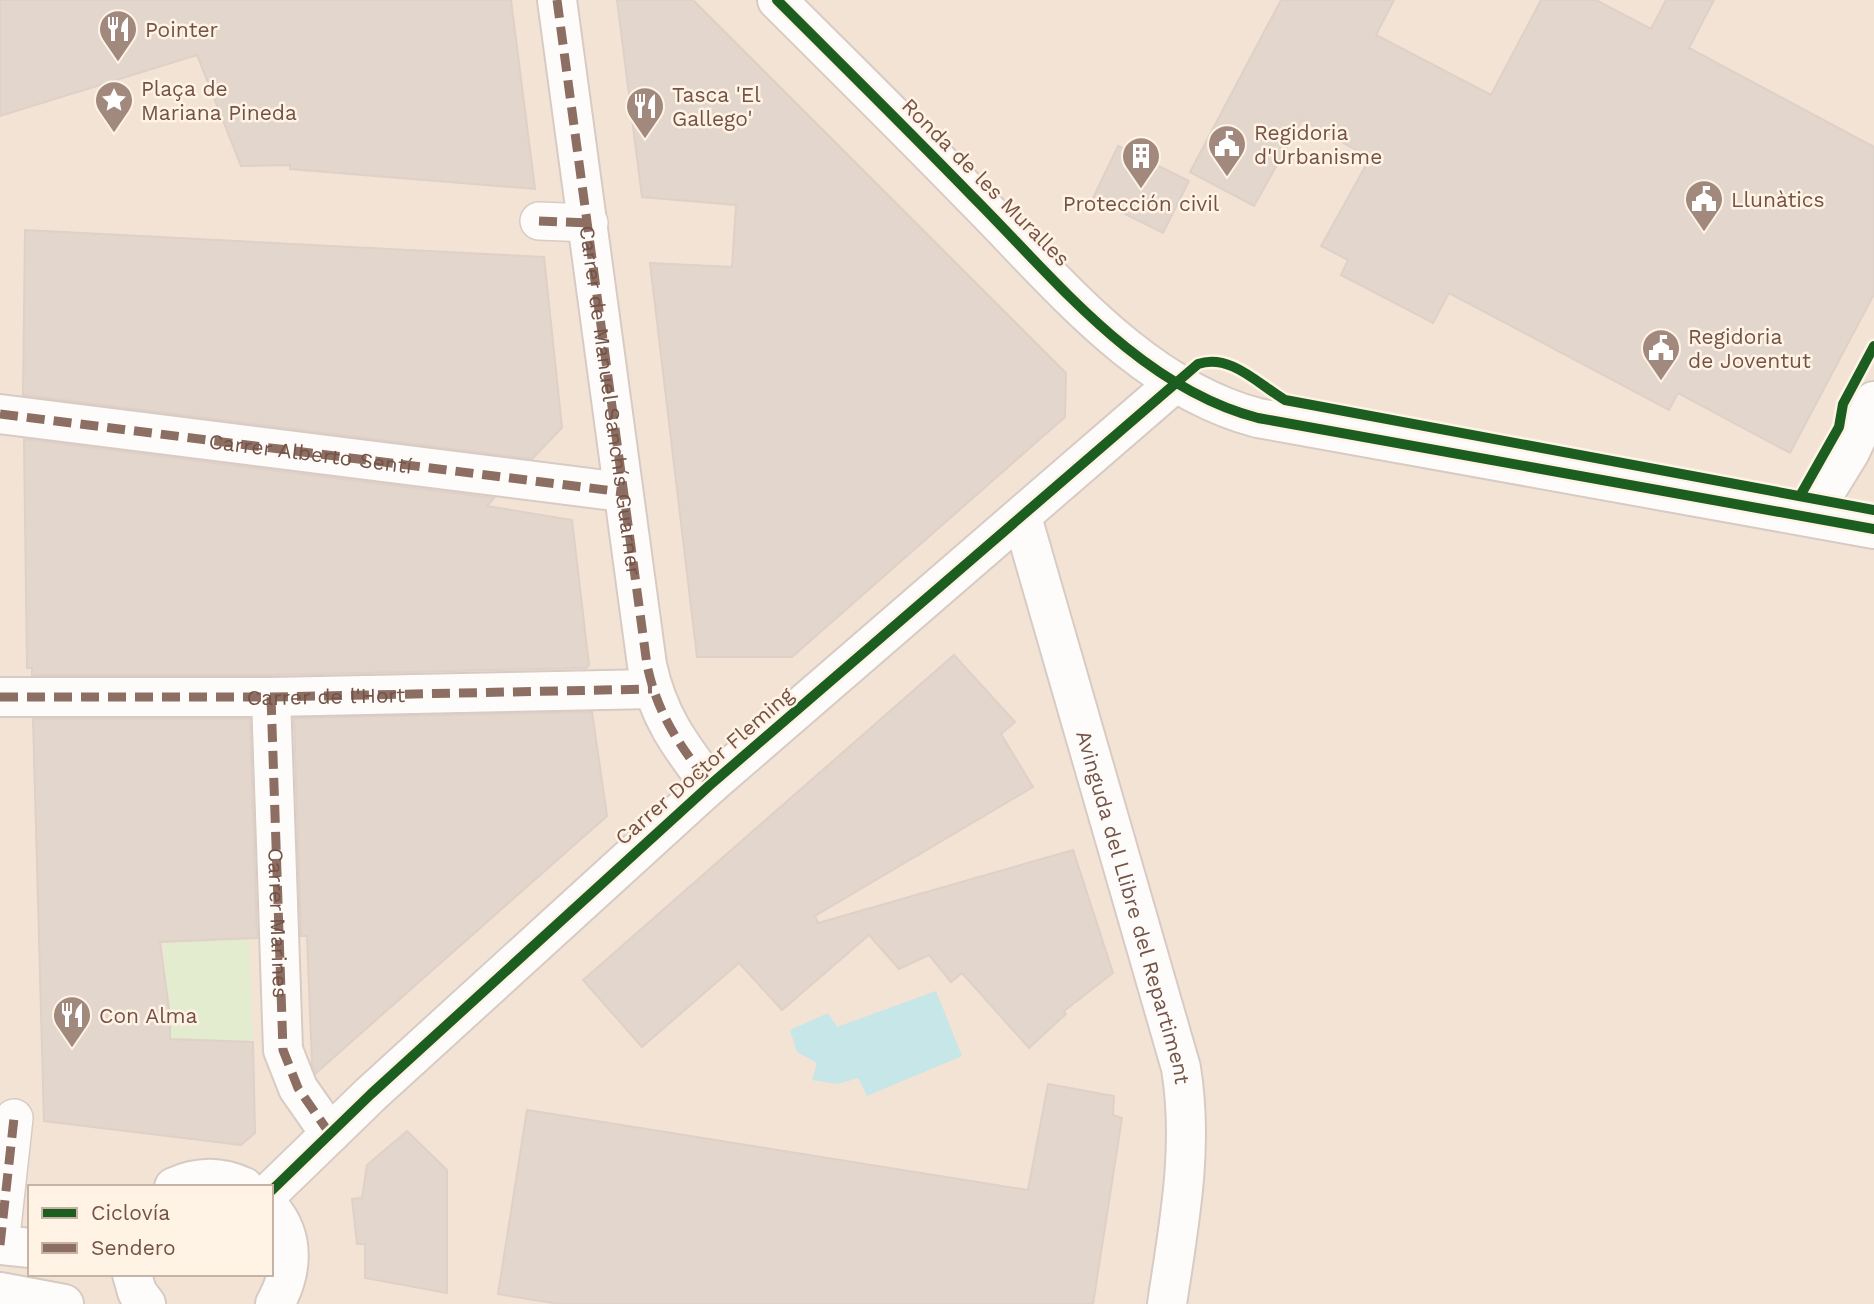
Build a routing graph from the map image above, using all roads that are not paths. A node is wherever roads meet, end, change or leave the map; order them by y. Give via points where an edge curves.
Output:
1 (557, 0) edge
2 (777, 0) edge
3 (539, 221) dead end
4 (589, 223) junction
5 (1175, 383) junction
6 (1874, 401) edge
7 (0, 414) edge
8 (1862, 453) edge
9 (622, 492) junction
10 (1022, 517) junction
11 (1810, 517) junction
12 (1874, 529) edge
13 (652, 690) junction
14 (0, 697) edge
15 (271, 697) junction
16 (710, 785) junction
17 (14, 1118) dead end
18 (330, 1134) junction
19 (180, 1185) edge
20 (238, 1185) edge
21 (273, 1189) edge
22 (273, 1213) edge
23 (0, 1245) edge
24 (28, 1248) edge
25 (133, 1276) edge
26 (0, 1292) edge
27 (64, 1304) edge
28 (146, 1304) edge
29 (275, 1304) edge
30 (1167, 1304) edge

1 - 4 street, Carrer de Manuel Sanchís Guarner
2 - 5 street, Ronda de les Muralles via 1080,305
3 - 4 street
4 - 9 street, Carrer de Manuel Sanchís Guarner
5 - 10 street, Carrer Doctor Fleming
5 - 11 street, Ronda de les Muralles via 1204,400 1258,418
6 - 8 street
7 - 9 street, Carrer Alberto Sentí
8 - 11 street
9 - 13 street, Carrer de Manuel Sanchís Guarner
10 - 16 street, Carrer Doctor Fleming
10 - 30 street, Avinguda del Llibre del Repartiment via 1181,1068 1187,1102 1186,1171
11 - 12 street, Ronda de les Muralles
13 - 15 street, Carrer de l'Hort
13 - 16 street, Carrer de Manuel Sanchís Guarner via 666,725
14 - 15 street, Carrer de l'Hort
15 - 18 street, Carrer Marines via 283,1050 298,1088
16 - 18 street, Carrer Doctor Fleming
17 - 23 street
18 - 21 street, Carrer Doctor Fleming
19 - 20 street via 217,1178
22 - 29 street via 287,1238 290,1262 286,1284
23 - 24 street
25 - 28 street
26 - 27 street

